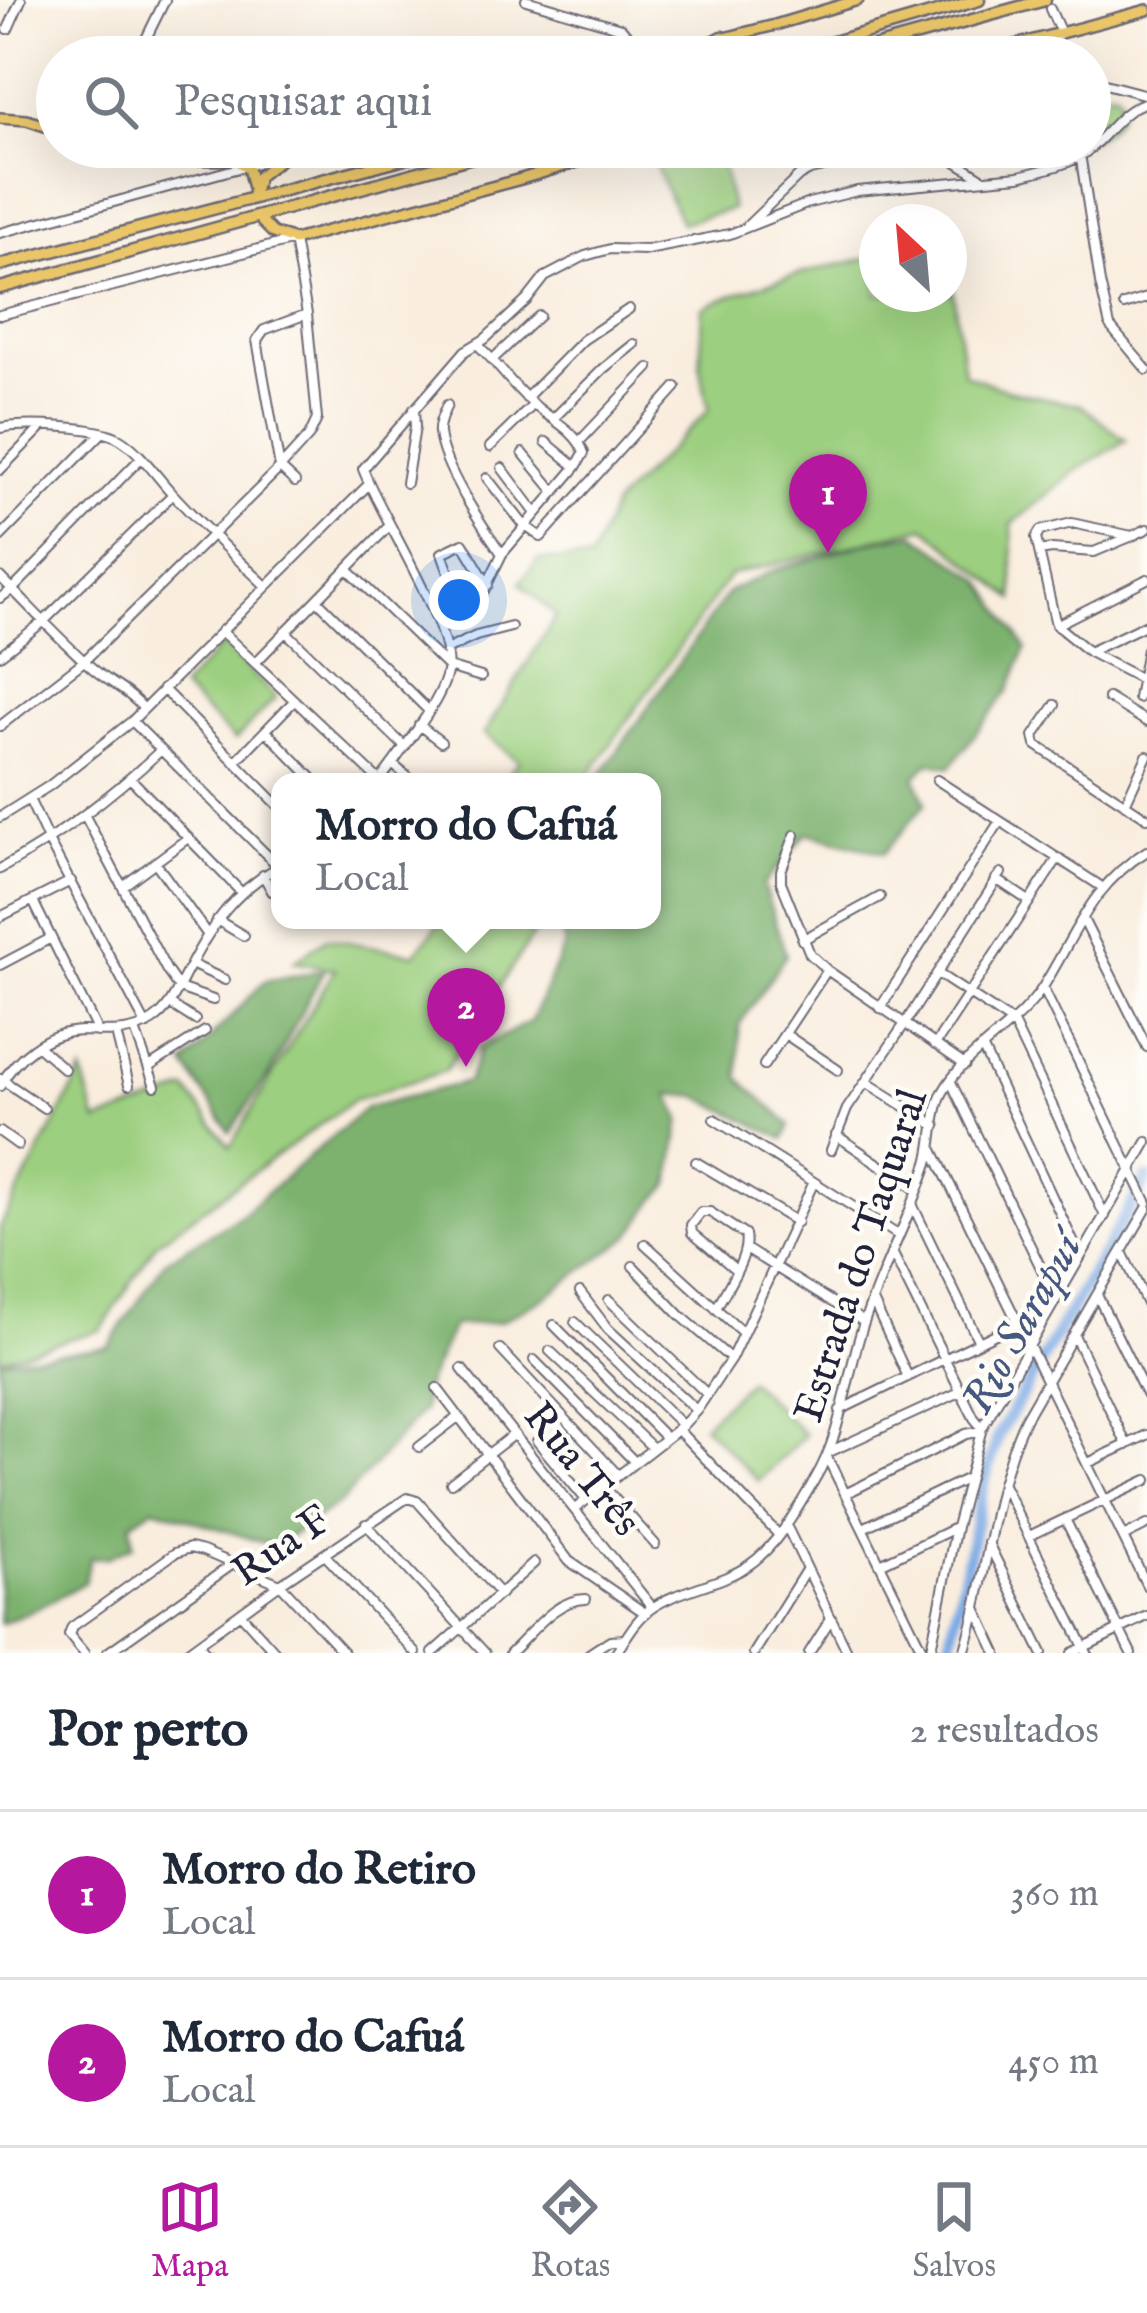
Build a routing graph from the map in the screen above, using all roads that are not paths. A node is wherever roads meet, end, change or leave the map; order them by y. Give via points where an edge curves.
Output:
1 (21, 0) edge
2 (165, 0) edge
3 (526, 0) edge
4 (858, 0) edge
5 (980, 0) edge
6 (812, 2) edge
7 (839, 2) edge
8 (1047, 4) edge
9 (1147, 10) edge
10 (808, 14) junction
11 (8, 29) dead end
12 (1061, 33) junction
13 (147, 36) edge
14 (627, 36) edge
15 (729, 36) edge
16 (854, 36) edge
17 (921, 36) edge
18 (1050, 36) edge
19 (1056, 36) edge
20 (1113, 85) joint
21 (1147, 99) edge
22 (1124, 116) junction
23 (0, 118) edge
24 (36, 123) edge
25 (1111, 127) edge
26 (240, 168) edge
27 (247, 168) edge
28 (267, 168) edge
29 (367, 168) edge
30 (433, 168) edge
31 (558, 168) edge
32 (819, 168) edge
33 (967, 168) edge
34 (1039, 168) edge
35 (1083, 168) edge
36 (983, 178) junction
37 (262, 222) dead end
38 (746, 227) junction
39 (0, 233) edge
40 (294, 240) junction
41 (0, 265) edge
42 (0, 288) edge
43 (1147, 298) edge
44 (1124, 304) dead end
45 (629, 309) dead end
46 (307, 314) junction
47 (0, 315) edge
48 (539, 316) dead end
49 (634, 344) dead end
50 (478, 345) junction
51 (493, 359) junction
52 (650, 368) dead end
53 (1147, 370) edge
54 (676, 387) dead end
55 (529, 401) junction
56 (447, 405) dead end
57 (414, 409) junction
58 (554, 418) junction
59 (43, 426) junction
60 (0, 428) edge
61 (103, 433) junction
62 (546, 442) dead end
63 (579, 442) junction
64 (490, 447) dead end
65 (524, 453) dead end
66 (141, 458) junction
67 (575, 467) junction
68 (280, 468) junction
69 (502, 468) dead end
70 (0, 470) edge
71 (487, 478) dead end
72 (295, 482) dead end
73 (406, 483) dead end
74 (369, 484) junction
75 (555, 492) junction
76 (173, 494) junction
77 (535, 512) junction
78 (390, 525) junction
79 (524, 525) junction
80 (1147, 529) edge
81 (211, 534) junction
82 (1132, 536) junction
83 (0, 537) edge
84 (1039, 551) junction
85 (502, 554) junction
86 (348, 570) junction
87 (0, 578) edge
88 (451, 578) dead end
89 (1147, 579) edge
90 (266, 586) junction
91 (488, 586) junction
92 (12, 590) junction
93 (0, 598) edge
94 (317, 600) junction
95 (43, 622) junction
96 (1147, 624) edge
97 (439, 626) junction
98 (1056, 626) junction
99 (512, 627) dead end
100 (221, 631) junction
101 (285, 631) junction
102 (1147, 649) edge
103 (446, 650) junction
104 (1089, 652) junction
105 (0, 655) edge
106 (84, 661) junction
107 (254, 663) junction
108 (448, 667) junction
109 (481, 677) dead end
110 (1141, 679) junction
111 (163, 689) junction
112 (1108, 698) dead end
113 (1138, 698) dead end
114 (294, 701) junction
115 (1055, 705) dead end
116 (144, 709) junction
117 (428, 710) junction
118 (131, 722) junction
119 (1147, 722) edge
120 (418, 724) junction
121 (0, 726) edge
122 (266, 731) junction
123 (441, 742) dead end
124 (404, 746) junction
125 (161, 750) junction
126 (1147, 756) edge
127 (235, 762) junction
128 (392, 764) junction
129 (307, 773) edge
130 (370, 773) edge
131 (386, 773) edge
132 (403, 773) edge
133 (131, 779) junction
134 (937, 780) dead end
135 (271, 798) edge
136 (29, 799) junction
137 (1125, 804) junction
138 (85, 816) junction
139 (0, 817) edge
140 (1147, 818) edge
141 (1000, 821) junction
142 (795, 836) dead end
143 (188, 838) junction
144 (49, 842) junction
145 (1147, 851) edge
146 (271, 859) edge
147 (1058, 859) junction
148 (155, 862) junction
149 (0, 869) edge
150 (271, 871) edge
151 (263, 875) junction
152 (70, 881) junction
153 (123, 886) junction
154 (1102, 887) junction
155 (271, 889) edge
156 (241, 892) junction
157 (880, 897) dead end
158 (33, 901) junction
159 (1029, 901) junction
160 (0, 917) edge
161 (1082, 917) junction
162 (217, 920) junction
163 (208, 934) junction
164 (244, 936) dead end
165 (51, 938) junction
166 (802, 940) junction
167 (191, 964) junction
168 (0, 965) edge
169 (827, 970) junction
170 (937, 973) junction
171 (225, 980) dead end
172 (179, 988) junction
173 (1043, 988) junction
174 (970, 993) junction
175 (213, 1000) dead end
176 (170, 1004) junction
177 (880, 1007) junction
178 (195, 1020) dead end
179 (1013, 1023) junction
180 (904, 1024) junction
181 (146, 1025) junction
182 (135, 1030) junction
183 (206, 1031) dead end
184 (98, 1032) junction
185 (116, 1033) junction
186 (785, 1034) junction
187 (1145, 1041) edge
188 (935, 1045) junction
189 (38, 1046) junction
190 (983, 1049) junction
191 (965, 1064) junction
192 (764, 1065) dead end
193 (149, 1067) junction
194 (64, 1069) dead end
195 (838, 1070) dead end
196 (1, 1082) edge
197 (866, 1082) junction
198 (951, 1082) junction
199 (129, 1085) dead end
200 (155, 1086) dead end
201 (44, 1108) dead end
202 (713, 1119) dead end
203 (936, 1126) junction
204 (0, 1132) edge
205 (836, 1135) junction
206 (1147, 1142) edge
207 (18, 1145) dead end
208 (933, 1148) junction
209 (831, 1150) dead end
210 (696, 1162) dead end
211 (1133, 1175) junction
212 (812, 1184) junction
213 (917, 1190) junction
214 (1146, 1202) edge
215 (912, 1204) junction
216 (1105, 1216) junction
217 (797, 1222) junction
218 (898, 1235) junction
219 (645, 1244) dead end
220 (746, 1249) junction
221 (892, 1250) junction
222 (1122, 1253) junction
223 (1081, 1257) junction
224 (633, 1266) dead end
225 (775, 1269) junction
226 (736, 1270) junction
227 (580, 1292) dead end
228 (1097, 1294) junction
229 (1056, 1298) junction
230 (872, 1299) junction
231 (609, 1300) dead end
232 (1147, 1304) edge
233 (716, 1309) junction
234 (575, 1322) dead end
235 (864, 1322) junction
236 (1019, 1322) junction
237 (554, 1324) dead end
238 (743, 1333) junction
239 (1074, 1335) junction
240 (979, 1342) junction
241 (1030, 1344) junction
242 (500, 1349) dead end
243 (550, 1351) dead end
244 (731, 1358) junction
245 (945, 1358) junction
246 (534, 1360) dead end
247 (462, 1369) dead end
248 (908, 1377) junction
249 (1048, 1380) junction
250 (437, 1388) dead end
251 (962, 1390) junction
252 (708, 1395) junction
253 (1147, 1396) edge
254 (697, 1410) junction
255 (840, 1410) junction
256 (458, 1417) junction
257 (679, 1428) junction
258 (982, 1430) junction
259 (514, 1434) junction
260 (1147, 1435) edge
261 (666, 1438) junction
262 (537, 1441) dead end
263 (1127, 1444) junction
264 (419, 1447) dead end
265 (653, 1448) junction
266 (828, 1454) junction
267 (488, 1455) junction
268 (635, 1462) junction
269 (1088, 1463) junction
270 (618, 1475) junction
271 (967, 1478) junction
272 (1000, 1480) junction
273 (1147, 1480) edge
274 (451, 1483) dead end
275 (604, 1487) junction
276 (846, 1493) junction
277 (586, 1500) junction
278 (1106, 1500) junction
279 (574, 1509) junction
280 (1065, 1519) junction
281 (366, 1524) junction
282 (786, 1524) junction
283 (1147, 1525) edge
284 (956, 1527) junction
285 (863, 1528) junction
286 (778, 1534) junction
287 (1029, 1536) junction
288 (1123, 1537) junction
289 (987, 1541) junction
290 (656, 1544) dead end
291 (324, 1553) junction
292 (534, 1563) dead end
293 (233, 1564) junction
294 (880, 1564) junction
295 (807, 1569) junction
296 (1144, 1571) edge
297 (280, 1584) junction
298 (1147, 1586) edge
299 (500, 1594) junction
300 (586, 1599) dead end
301 (976, 1607) junction
302 (649, 1610) junction
303 (240, 1613) junction
304 (1147, 1616) edge
305 (831, 1618) junction
306 (462, 1628) junction
307 (1120, 1629) junction
308 (625, 1639) junction
309 (198, 1644) junction
310 (1086, 1650) edge
311 (83, 1653) edge
312 (107, 1653) edge
313 (185, 1653) edge
314 (206, 1653) edge
315 (276, 1653) edge
316 (344, 1653) edge
317 (416, 1653) edge
318 (433, 1653) edge
319 (485, 1653) edge
320 (510, 1653) edge
321 (590, 1653) edge
322 (616, 1653) edge
323 (754, 1653) edge
324 (809, 1653) edge
325 (848, 1653) edge
326 (927, 1653) edge
327 (964, 1653) edge
328 (997, 1653) edge
329 (1042, 1653) edge
330 (1072, 1653) edge
331 (1131, 1653) edge

1 - 11 street
2 - 13 street
3 - 14 street
4 - 7 main road
5 - 16 highway
6 - 10 street
7 - 10 main road
8 - 12 street
8 - 17 highway
9 - 12 main road
10 - 15 main road
12 - 18 main road
12 - 19 street
20 - 21 street
20 - 22 street via 1125,98
21 - 22 street
22 - 25 street
23 - 24 main road
26 - 39 street
27 - 28 main road via 253,191
29 - 41 highway
30 - 42 highway
31 - 40 main road
32 - 38 street via 799,176
33 - 36 street
34 - 36 street
35 - 53 street via 1105,310
36 - 38 street via 857,191
37 - 40 main road
38 - 50 street via 585,256 545,278
40 - 46 street
40 - 47 street
43 - 44 street
45 - 55 street via 583,340
46 - 68 street via 317,419
46 - 68 street via 256,340
48 - 51 street
49 - 58 street
50 - 51 street
50 - 57 street
51 - 55 street
52 - 63 street
54 - 79 street via 543,536
55 - 58 street
55 - 64 street
56 - 85 street via 442,444
57 - 73 street
57 - 74 street via 364,466
58 - 63 street
59 - 60 street
59 - 61 street
59 - 70 street
61 - 66 street
61 - 83 street
62 - 67 street
63 - 67 street via 584,453
65 - 75 street
66 - 76 street
66 - 92 street
67 - 75 street
68 - 72 street
68 - 81 street
69 - 77 street
71 - 79 street
74 - 78 street
74 - 90 street
75 - 77 street
76 - 81 street
76 - 95 street
77 - 79 street
78 - 86 street
78 - 97 street
79 - 85 street
80 - 82 street
81 - 90 street
81 - 106 street
82 - 84 street via 1094,552
82 - 84 street via 1072,523 1036,533
84 - 98 street
85 - 91 street
86 - 94 street
86 - 108 street
87 - 92 street
88 - 91 street via 442,553 463,543
89 - 98 street
90 - 100 street
91 - 97 street via 475,607
92 - 93 street
92 - 95 street
94 - 101 street
94 - 117 street
95 - 105 street
95 - 106 street
96 - 104 street
97 - 103 street
98 - 104 street
99 - 103 street
100 - 107 street
100 - 111 street
101 - 107 street
101 - 124 street
102 - 110 street
103 - 108 street
104 - 110 street
106 - 116 street
106 - 121 street
107 - 114 street
108 - 109 street
108 - 117 street
110 - 113 street
111 - 116 street
111 - 127 street
112 - 119 street
114 - 122 street
114 - 130 street
115 - 137 street via 1036,745
116 - 118 street
117 - 120 street
118 - 125 street
118 - 136 street
120 - 123 street
120 - 124 street
122 - 127 street
122 - 129 street
124 - 128 street
125 - 133 street
125 - 146 street
126 - 137 street
127 - 135 street
128 - 131 street
128 - 132 street
133 - 138 street
133 - 143 street
134 - 141 street
136 - 139 street
136 - 144 street
137 - 140 street
138 - 144 street
138 - 153 street
141 - 147 street
141 - 177 street
142 - 166 street via 781,881
143 - 148 street
143 - 156 street
144 - 149 street
144 - 152 street
145 - 154 street, Estrada do Taquaral
147 - 154 street
147 - 159 street
148 - 153 street
148 - 163 street
150 - 151 street
151 - 155 street
151 - 156 street
152 - 158 street
152 - 181 street
153 - 172 street
154 - 161 street, Estrada do Taquaral
156 - 162 street
157 - 166 street
158 - 160 street
158 - 165 street
159 - 170 street via 999,876
159 - 174 street
161 - 173 street, Estrada do Taquaral
161 - 187 street
162 - 163 street
162 - 164 street
163 - 167 street
165 - 168 street
165 - 184 street
166 - 169 street
167 - 171 street
167 - 172 street
169 - 177 street
169 - 186 street
170 - 174 street
170 - 180 street
172 - 175 street
172 - 176 street
173 - 179 street, Estrada do Taquaral
173 - 211 street
174 - 179 street
174 - 188 street
176 - 178 street
176 - 181 street
177 - 180 street
179 - 190 street, Estrada do Taquaral
179 - 216 street
180 - 188 street
180 - 197 street
181 - 182 street
182 - 185 street
182 - 193 street
183 - 193 street
184 - 185 street
184 - 189 street via 64,1033
185 - 199 street
186 - 192 street
186 - 195 street
188 - 191 street
189 - 194 street
189 - 196 street
190 - 191 street, Estrada do Taquaral
190 - 223 street
191 - 198 street, Estrada do Taquaral
193 - 200 street
196 - 201 street
197 - 203 street
197 - 205 street
198 - 203 street, Estrada do Taquaral
198 - 229 street
202 - 212 street
203 - 208 street, Estrada do Taquaral
204 - 207 street
205 - 209 street
205 - 213 street
206 - 211 street
208 - 213 street, Estrada do Taquaral
208 - 236 street
210 - 217 street
211 - 214 street
211 - 216 street
212 - 217 street
212 - 218 street
213 - 215 street, Estrada do Taquaral
214 - 222 street
215 - 218 street, Estrada do Taquaral
215 - 240 street
216 - 223 street
217 - 225 street
218 - 221 street, Estrada do Taquaral
219 - 233 street
220 - 225 street
220 - 226 street
220 - 226 street via 748,1238 710,1212 691,1225 694,1237
221 - 230 street, Estrada do Taquaral
221 - 245 street
222 - 228 street
222 - 232 street
223 - 229 street
224 - 244 street
225 - 235 street
225 - 238 street
226 - 233 street
227 - 254 street via 608,1329
228 - 239 street
228 - 253 street
229 - 241 street
230 - 235 street, Estrada do Taquaral
230 - 248 street
231 - 252 street
233 - 238 street
234 - 257 street
235 - 255 street, Estrada do Taquaral
236 - 240 street
236 - 241 street
237 - 261 street
238 - 244 street
239 - 249 street
239 - 263 street
240 - 245 street
241 - 249 street
241 - 258 street
242 - 270 street
243 - 265 street
244 - 252 street
245 - 248 street
245 - 251 street
246 - 268 street
247 - 259 street, Rua Três
248 - 255 street
249 - 269 street
249 - 272 street
250 - 256 street
251 - 258 street
251 - 266 street
252 - 254 street
254 - 257 street
255 - 266 street, Estrada do Taquaral
256 - 264 street
256 - 267 street
257 - 261 street
257 - 286 street
258 - 271 street
258 - 276 street
259 - 267 street
259 - 279 street, Rua Três
260 - 263 street
261 - 265 street
262 - 277 street
263 - 269 street
265 - 268 street
266 - 276 street
266 - 282 street, Estrada do Taquaral
267 - 274 street
267 - 302 street via 568,1561
268 - 270 street
269 - 278 street
270 - 275 street
271 - 284 street
271 - 285 street
272 - 287 street
272 - 289 street
273 - 278 street
275 - 277 street
275 - 290 street
276 - 285 street
277 - 279 street
278 - 280 street
278 - 288 street
279 - 302 street, Rua Três
280 - 287 street
280 - 307 street
281 - 291 street, Rua F
281 - 299 street, Rua F via 402,1500 417,1501
281 - 306 street
282 - 286 street, Estrada do Taquaral
282 - 295 street
283 - 288 street
284 - 294 street
284 - 326 street
285 - 294 street
286 - 302 street, Estrada do Taquaral via 734,1574
287 - 310 street
288 - 296 street
289 - 301 street
289 - 329 street
291 - 297 street, Rua F
291 - 317 street
292 - 299 street
293 - 297 street
293 - 311 street via 183,1550 70,1630
293 - 312 street
294 - 326 street
295 - 305 street
295 - 323 street
296 - 298 street
297 - 303 street, Rua F
297 - 316 street
299 - 306 street
300 - 320 street via 560,1606
301 - 327 street
301 - 328 street
302 - 308 street
303 - 309 street, Rua F
303 - 315 street
304 - 307 street
305 - 324 street
305 - 325 street
306 - 318 street
306 - 319 street
307 - 310 street
307 - 331 street
308 - 321 street
308 - 322 street
309 - 313 street, Rua F
309 - 314 street
310 - 330 street

